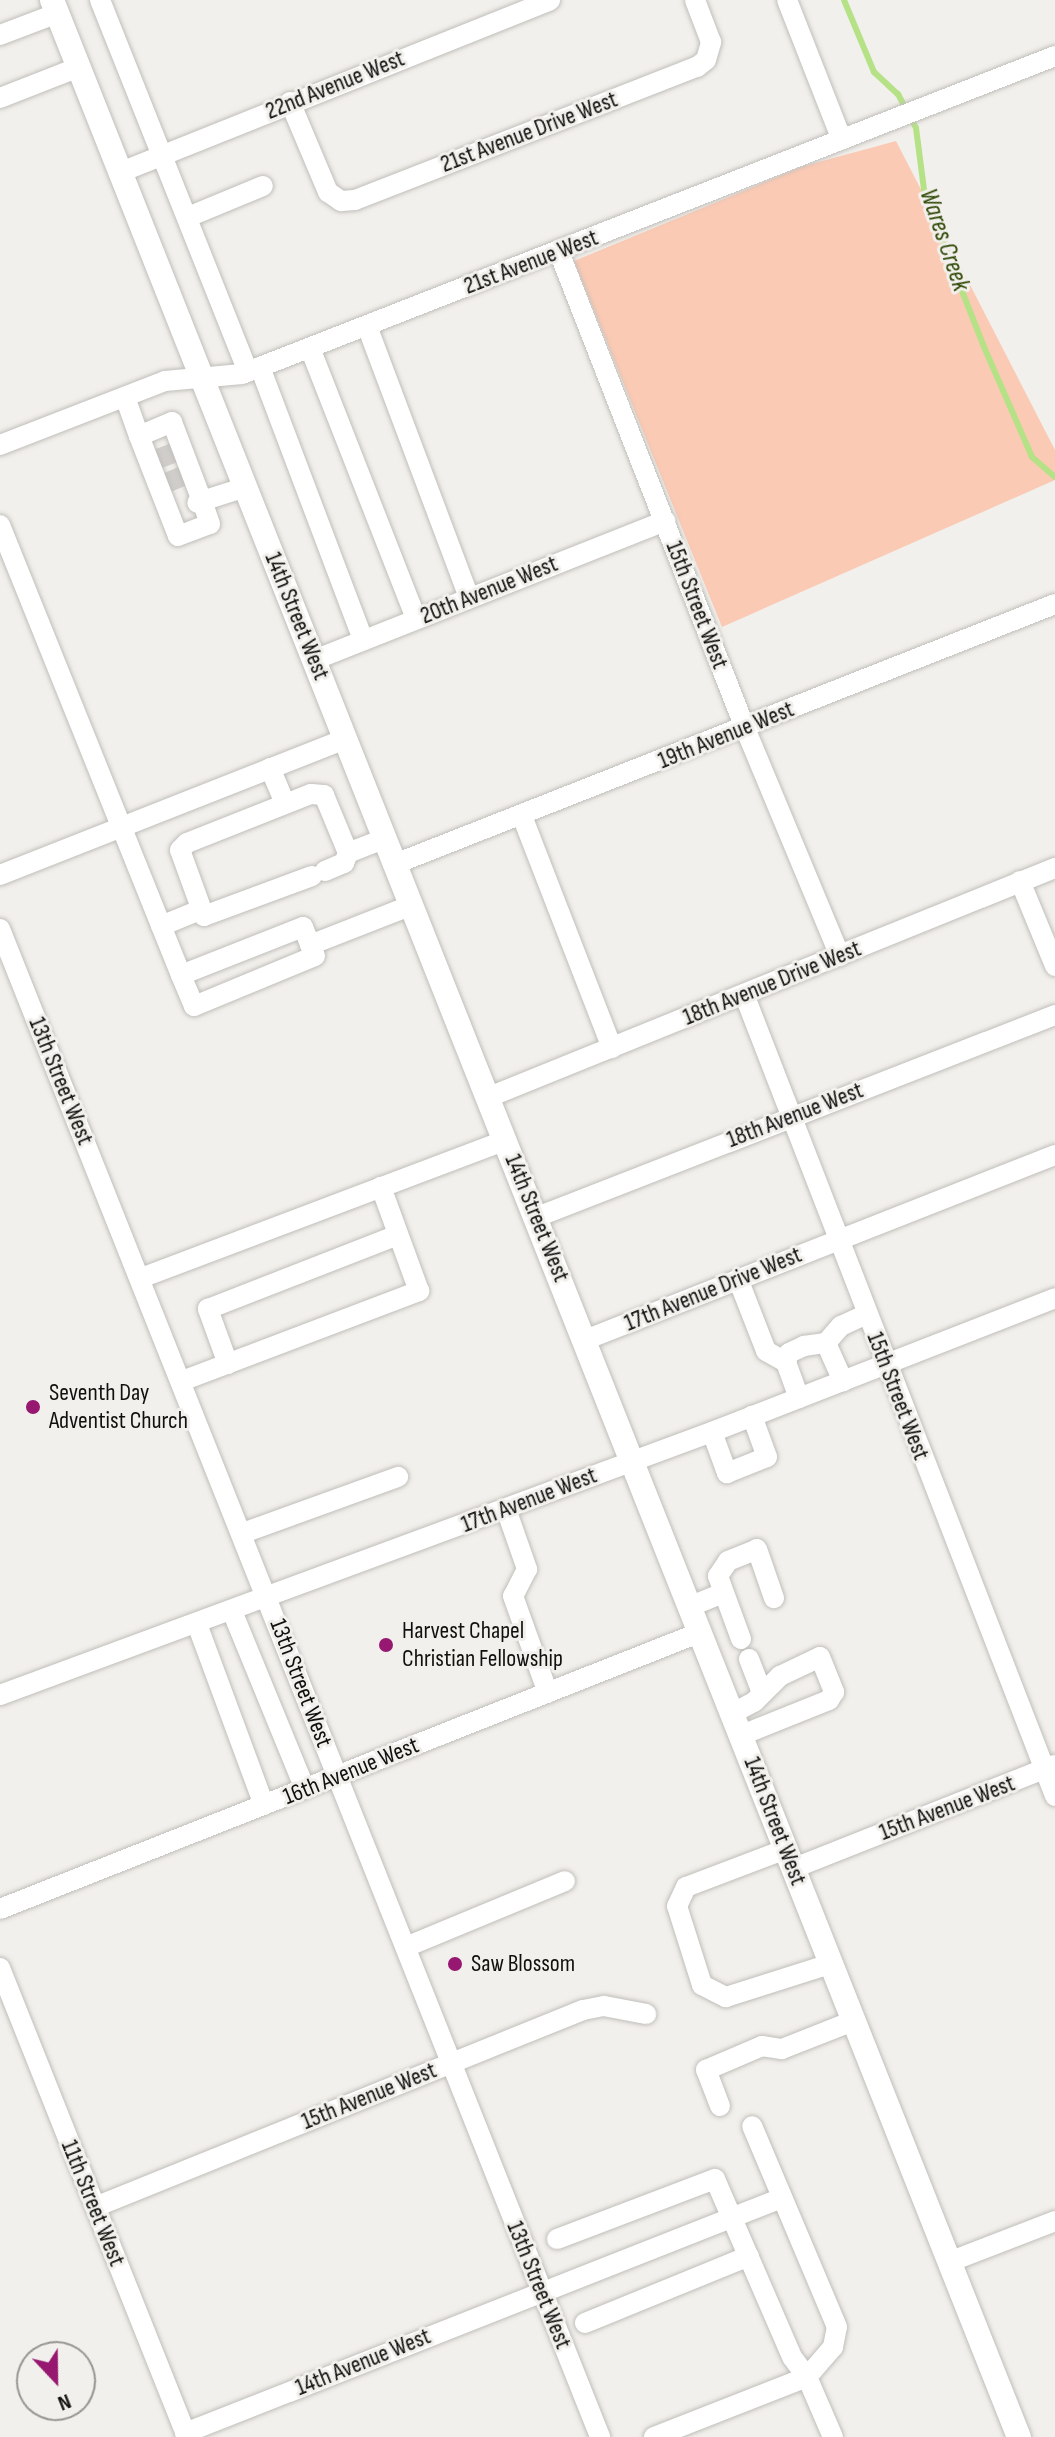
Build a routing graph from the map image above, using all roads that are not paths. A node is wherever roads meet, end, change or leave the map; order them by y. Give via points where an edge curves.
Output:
1 (100, 0) edge
2 (550, 0) edge
3 (695, 0) edge
4 (787, 0) edge
5 (55, 7) edge
6 (0, 35) edge
7 (1055, 56) edge
8 (79, 67) junction
9 (0, 98) edge
10 (290, 102) junction
11 (842, 140) junction
12 (164, 155) junction
13 (121, 172) junction
14 (263, 186) dead end
15 (188, 217) junction
16 (559, 252) junction
17 (367, 326) junction
18 (310, 348) junction
19 (254, 370) junction
20 (202, 376) junction
21 (125, 397) junction
22 (139, 436) junction
23 (0, 445) edge
24 (246, 487) junction
25 (199, 502) junction
26 (665, 521) junction
27 (0, 525) edge
28 (469, 598) junction
29 (1055, 604) edge
30 (416, 619) junction
31 (363, 640) junction
32 (314, 660) junction
33 (745, 728) junction
34 (346, 739) junction
35 (270, 768) junction
36 (285, 804) junction
37 (522, 816) junction
38 (121, 826) junction
39 (386, 838) junction
40 (348, 853) junction
41 (395, 864) junction
42 (1055, 868) edge
43 (0, 875) edge
44 (1020, 881) junction
45 (412, 905) junction
46 (200, 910) junction
47 (0, 929) edge
48 (162, 930) junction
49 (310, 945) junction
50 (840, 956) junction
51 (1055, 966) edge
52 (181, 975) junction
53 (9, 978) edge
54 (744, 994) junction
55 (1055, 1015) edge
56 (612, 1048) junction
57 (489, 1097) junction
58 (793, 1116) junction
59 (506, 1140) junction
60 (1055, 1155) edge
61 (381, 1187) junction
62 (537, 1217) junction
63 (398, 1235) junction
64 (840, 1238) junction
65 (141, 1278) junction
66 (738, 1279) junction
67 (1055, 1298) edge
68 (867, 1314) junction
69 (585, 1340) junction
70 (826, 1343) junction
71 (786, 1362) junction
72 (228, 1364) junction
73 (885, 1365) junction
74 (182, 1381) junction
75 (843, 1381) junction
76 (799, 1398) junction
77 (752, 1416) junction
78 (712, 1432) junction
79 (633, 1461) junction
80 (398, 1477) dead end
81 (506, 1509) junction
82 (243, 1533) junction
83 (723, 1593) junction
84 (268, 1597) junction
85 (774, 1598) dead end
86 (691, 1606) junction
87 (232, 1611) junction
88 (197, 1624) junction
89 (701, 1632) junction
90 (741, 1639) dead end
91 (749, 1659) dead end
92 (548, 1693) junction
93 (762, 1693) junction
94 (0, 1695) edge
95 (737, 1724) junction
96 (1050, 1767) edge
97 (338, 1776) junction
98 (305, 1789) junction
99 (1055, 1796) edge
100 (264, 1805) junction
101 (790, 1858) junction
102 (565, 1881) dead end
103 (0, 1909) edge
104 (406, 1947) junction
105 (830, 1964) junction
106 (0, 1968) edge
107 (646, 2014) dead end
108 (853, 2021) junction
109 (452, 2062) junction
110 (720, 2106) dead end
111 (752, 2126) dead end
112 (782, 2198) junction
113 (95, 2207) junction
114 (732, 2217) junction
115 (1055, 2221) edge
116 (557, 2239) dead end
117 (749, 2256) junction
118 (949, 2262) junction
119 (541, 2291) junction
120 (585, 2323) dead end
121 (807, 2377) junction
122 (186, 2435) edge
123 (600, 2437) edge
124 (654, 2437) edge
125 (833, 2437) edge
126 (1019, 2437) edge

1 - 12 street
2 - 10 street, 22nd Avenue West
3 - 10 street, 21st Avenue Drive West via 710,51 697,67 341,201 328,192
4 - 11 street
5 - 6 street
5 - 8 main road, 14th Street West
7 - 11 street, 21st Avenue West
8 - 9 street
8 - 13 main road, 14th Street West
10 - 12 street, 22nd Avenue West
11 - 16 street, 21st Avenue West
12 - 13 street, 22nd Avenue West
12 - 15 street
13 - 20 main road, 14th Street West
14 - 15 street
15 - 19 street
16 - 17 street, 21st Avenue West
16 - 26 street, 15th Street West
17 - 18 street, 21st Avenue West
17 - 28 street
18 - 19 street, 21st Avenue West
18 - 30 street
19 - 20 street, 21st Avenue West
19 - 31 street
20 - 21 street, 21st Avenue West via 165,381
20 - 24 main road, 14th Street West
21 - 22 street
21 - 23 street, 21st Avenue West
22 - 25 street via 172,422
22 - 25 street via 178,536 210,524
24 - 25 street
24 - 32 main road, 14th Street West
26 - 28 street, 20th Avenue West
26 - 33 street, 15th Street West
27 - 38 street
28 - 30 street, 20th Avenue West
29 - 33 street, 19th Avenue West
30 - 31 street, 20th Avenue West
31 - 32 street, 20th Avenue West
32 - 34 main road, 14th Street West
33 - 37 street, 19th Avenue West
33 - 50 street, 15th Street West
34 - 35 street
34 - 39 main road, 14th Street West
35 - 36 street
35 - 38 street
36 - 40 street via 324,795
36 - 46 street via 180,850
37 - 41 street, 19th Avenue West
37 - 56 street
38 - 43 street
38 - 48 street
39 - 40 street
39 - 41 main road, 14th Street West
40 - 46 street via 344,863 212,918
41 - 45 main road, 14th Street West
42 - 44 street, 18th Avenue Drive West
44 - 50 street, 18th Avenue Drive West
44 - 51 street
45 - 49 street
45 - 57 main road, 14th Street West
46 - 48 street
47 - 53 street, 13th Street West
48 - 52 street
49 - 52 street via 303,927
49 - 52 street via 315,956 194,1006
50 - 54 street, 18th Avenue Drive West
53 - 65 street, 13th Street West
54 - 56 street, 18th Avenue Drive West
54 - 58 street, 15th Street West
55 - 58 street, 18th Avenue West
56 - 57 street, 18th Avenue Drive West
57 - 59 main road, 14th Street West
58 - 62 street, 18th Avenue West
58 - 64 street, 15th Street West
59 - 61 street
59 - 62 main road, 14th Street West
60 - 64 street, 17th Avenue Drive West
61 - 63 street
61 - 65 street
62 - 69 main road, 14th Street West
63 - 72 street via 208,1309
63 - 72 street via 419,1291
64 - 66 street, 17th Avenue Drive West
64 - 68 street, 15th Street West
65 - 74 street, 13th Street West
66 - 69 street, 17th Avenue Drive West
66 - 71 street via 766,1351
67 - 73 street, 17th Avenue West
68 - 70 street via 841,1326
68 - 73 street, 15th Street West
69 - 79 main road, 14th Street West
70 - 71 street via 789,1353
70 - 75 street
71 - 76 street
72 - 74 street
73 - 75 street, 17th Avenue West
73 - 96 street, 15th Street West
74 - 82 street, 13th Street West
75 - 76 street, 17th Avenue West
76 - 77 street, 17th Avenue West
77 - 78 street, 17th Avenue West
77 - 78 street via 767,1457 727,1473
78 - 79 street, 17th Avenue West
79 - 81 street, 17th Avenue West
79 - 86 main road, 14th Street West
80 - 82 street
81 - 84 street, 17th Avenue West
81 - 92 street via 527,1569 513,1596
82 - 84 street, 13th Street West
83 - 85 street via 718,1576 728,1561 757,1549
83 - 86 street
83 - 90 street
84 - 87 street, 17th Avenue West
84 - 97 street, 13th Street West
86 - 89 main road, 14th Street West
87 - 88 street, 17th Avenue West
87 - 98 street
88 - 94 street, 17th Avenue West
88 - 100 street
89 - 92 street, 16th Avenue West
89 - 95 main road, 14th Street West
91 - 93 street
92 - 97 street, 16th Avenue West
93 - 95 street
93 - 95 street via 780,1676 820,1657 834,1692 802,1713
95 - 101 main road, 14th Street West
96 - 99 street, 15th Street West
96 - 101 street, 15th Avenue West
97 - 98 street, 16th Avenue West
97 - 104 street, 13th Street West
98 - 100 street, 16th Avenue West
100 - 103 street, 16th Avenue West
101 - 105 main road, 14th Street West
101 - 105 street, 15th Avenue West via 686,1887 677,1906 702,1985 726,1997
102 - 104 street
104 - 109 street, 13th Street West
105 - 108 main road, 14th Street West
106 - 113 street, 11th Street West
107 - 109 street, 15th Avenue West via 604,2006 583,2010
108 - 110 street via 782,2049 762,2046 706,2070
108 - 118 main road, 14th Street West
109 - 113 street, 15th Avenue West
109 - 119 street, 13th Street West
111 - 112 street
112 - 114 street, 14th Avenue West
112 - 121 street via 837,2327 833,2347
113 - 122 street, 11th Street West
114 - 116 street via 721,2186 707,2179
114 - 117 street
114 - 119 street, 14th Avenue West
115 - 118 street
117 - 120 street
117 - 121 street via 792,2357
118 - 126 main road, 14th Street West
119 - 122 street, 14th Avenue West
119 - 123 street, 13th Street West
121 - 124 street
121 - 125 street

